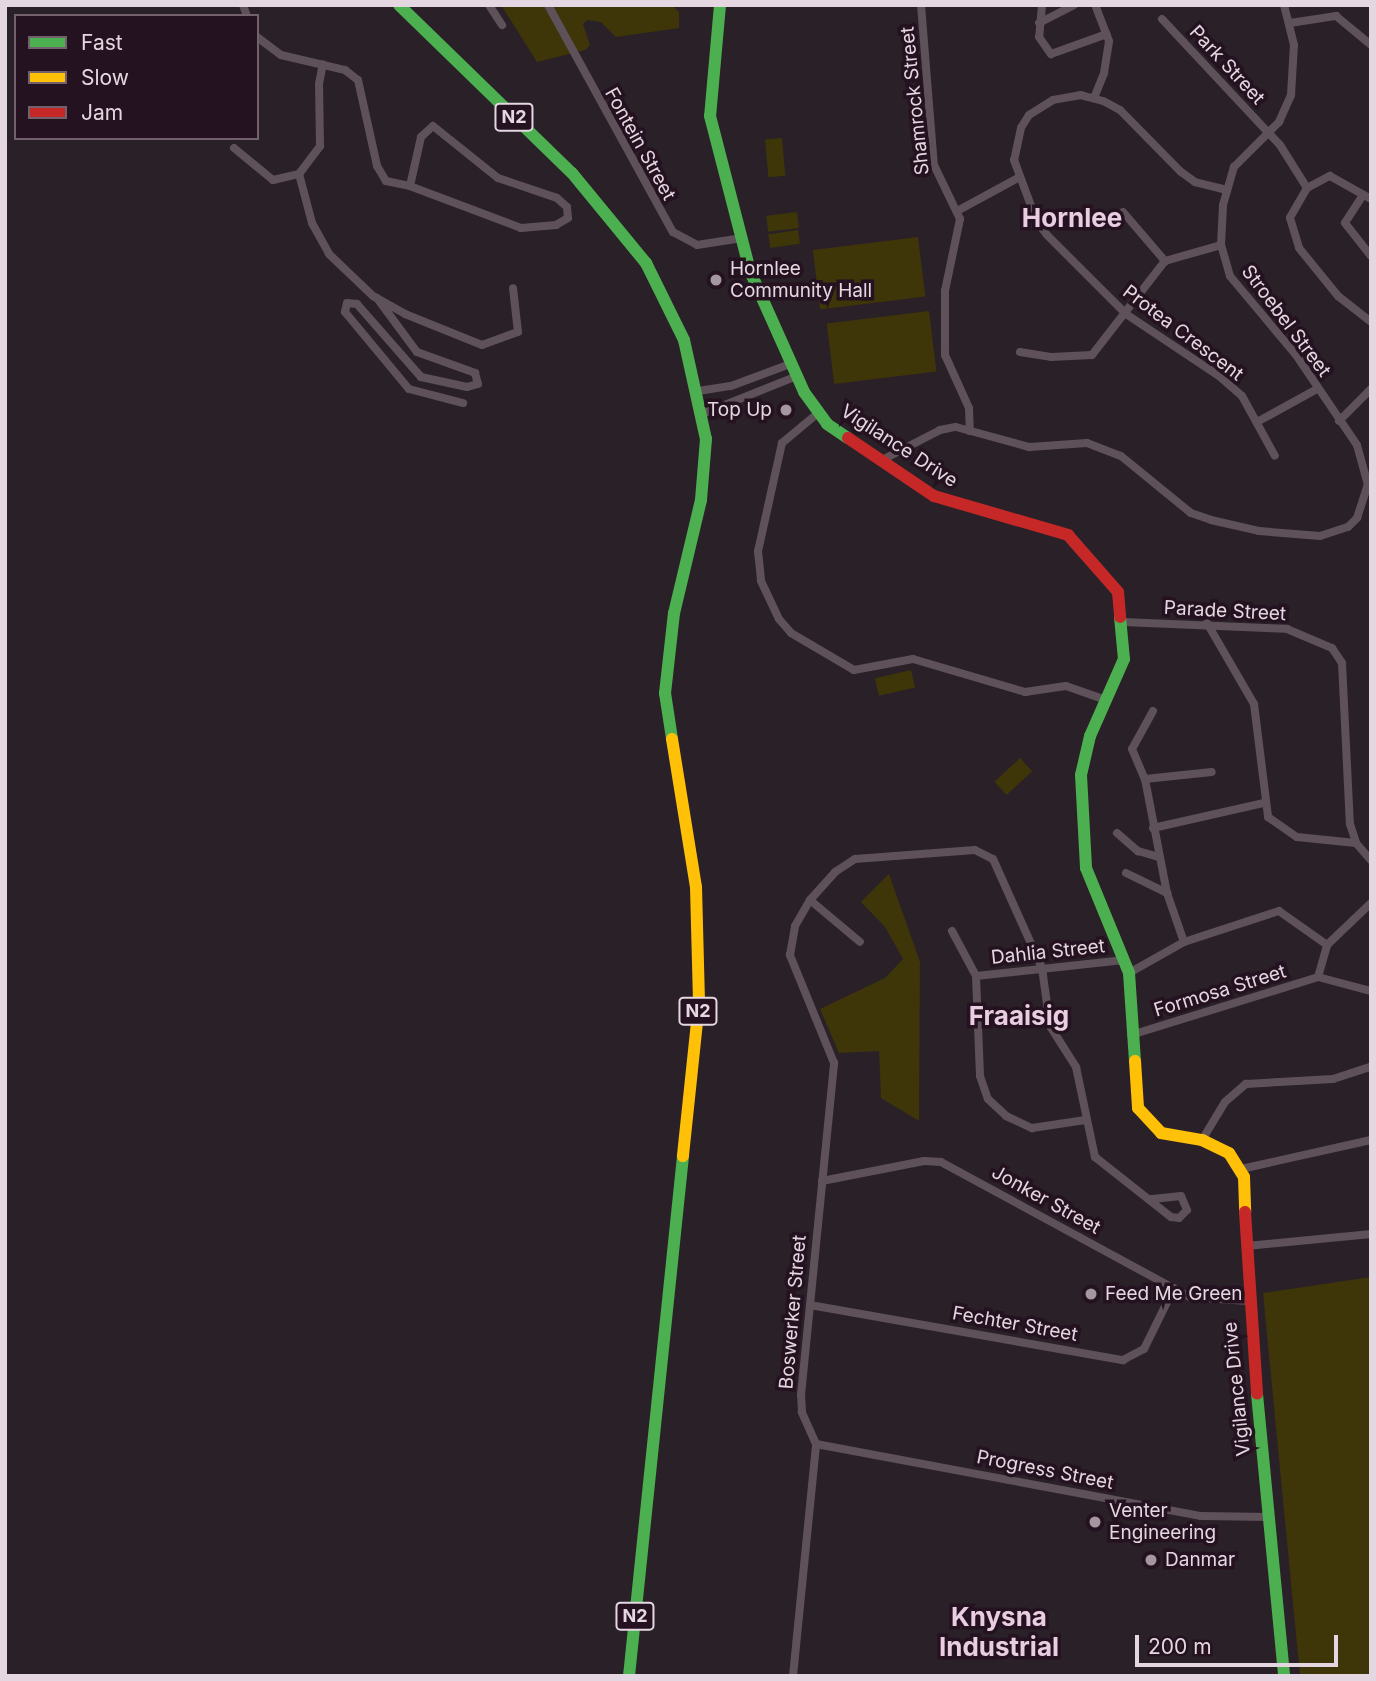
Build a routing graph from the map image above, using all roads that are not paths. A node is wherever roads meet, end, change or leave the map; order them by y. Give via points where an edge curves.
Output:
1 (399, 5) edge
2 (489, 5) edge
3 (548, 5) edge
4 (720, 5) edge
5 (921, 5) edge
6 (1042, 5) edge
7 (1074, 5) edge
8 (1095, 5) edge
9 (1284, 5) edge
10 (1162, 19) dead end
11 (1039, 23) junction
12 (1290, 23) junction
13 (502, 25) dead end
14 (1107, 34) junction
15 (259, 38) edge
16 (1371, 45) edge
17 (323, 64) junction
18 (1094, 98) junction
19 (1270, 131) junction
20 (234, 148) dead end
21 (299, 174) junction
22 (1018, 178) junction
23 (410, 186) junction
24 (1307, 188) junction
25 (1227, 190) junction
26 (1367, 197) edge
27 (959, 210) junction
28 (1123, 212) dead end
29 (742, 238) junction
30 (1221, 245) junction
31 (1371, 256) edge
32 (1165, 261) junction
33 (513, 288) dead end
34 (377, 298) junction
35 (1126, 314) junction
36 (1371, 322) edge
37 (1020, 352) dead end
38 (790, 363) junction
39 (797, 376) junction
40 (1317, 389) junction
41 (1371, 389) edge
42 (698, 391) junction
43 (463, 403) dead end
44 (818, 413) junction
45 (702, 414) junction
46 (1339, 421) junction
47 (1257, 422) junction
48 (970, 431) junction
49 (1275, 456) dead end
50 (882, 460) junction
51 (1123, 622) junction
52 (1207, 623) junction
53 (1106, 700) junction
54 (1153, 711) dead end
55 (1212, 772) dead end
56 (1144, 779) junction
57 (1264, 803) junction
58 (1153, 828) junction
59 (1117, 833) dead end
60 (1356, 843) junction
61 (1159, 857) junction
62 (1371, 860) edge
63 (1126, 873) dead end
64 (1167, 893) junction
65 (810, 900) junction
66 (1371, 903) edge
67 (953, 931) dead end
68 (860, 942) dead end
69 (1184, 942) junction
70 (1327, 945) junction
71 (1124, 960) junction
72 (1042, 968) junction
73 (1129, 973) junction
74 (976, 976) junction
75 (1318, 977) junction
76 (1371, 991) edge
77 (1132, 1035) junction
78 (1371, 1067) edge
79 (1085, 1119) junction
80 (1202, 1140) junction
81 (1371, 1140) edge
82 (1241, 1169) junction
83 (822, 1181) junction
84 (1150, 1199) dead end
85 (1371, 1234) edge
86 (1247, 1246) junction
87 (1174, 1288) junction
88 (1248, 1301) junction
89 (810, 1305) junction
90 (817, 1444) junction
91 (1269, 1517) junction
92 (629, 1676) edge
93 (793, 1676) edge
94 (1284, 1676) edge

1 - 42 main road, N2 via 572,173 619,226 660,286 684,340
2 - 13 street
3 - 29 street, Fontein Street via 673,232 697,245
4 - 29 main road, Vigilance Drive via 711,129
5 - 27 street, Shamrock Street via 934,165 945,194
6 - 11 street
7 - 11 street
8 - 14 street
9 - 12 street, Stroebel Street
10 - 19 street, Park Street
11 - 14 street via 1042,44 1055,55
12 - 16 street via 1336,16
12 - 19 street, Stroebel Street via 1294,79 1286,110
14 - 18 street via 1108,59
15 - 17 street via 281,55
17 - 21 street via 318,92 323,134 314,157
17 - 23 street via 345,70 358,80 381,178
18 - 22 street, Protea Crescent via 1081,95 1053,100 1029,115 1014,160
18 - 25 street via 1119,110 1195,182
19 - 24 street, Park Street
19 - 25 street, Stroebel Street via 1241,156
20 - 21 street via 273,180
21 - 34 street via 312,223 329,254
22 - 27 street
22 - 35 street, Protea Crescent via 1047,235
23 - 23 street via 421,137 433,126 498,178 557,198 566,207 568,218 556,225 521,228
24 - 26 street via 1330,176
24 - 36 street via 1290,218 1299,248 1338,296
25 - 30 street, Stroebel Street
26 - 31 street via 1345,222
27 - 48 street via 945,291 945,355 970,413
28 - 32 street
29 - 38 main road, Vigilance Drive via 757,291
30 - 32 street
30 - 40 street, Stroebel Street via 1230,276 1296,355
32 - 35 street
33 - 34 street via 518,332 482,345
34 - 43 street via 416,352 475,373 478,384 467,387 421,377 357,304 350,301 345,312 409,389
35 - 37 street via 1092,355 1051,357
35 - 47 street, Protea Crescent via 1219,376 1242,396
38 - 39 main road, Vigilance Drive
38 - 42 street via 731,386
39 - 44 main road, Vigilance Drive
39 - 45 street
40 - 46 street, Stroebel Street
40 - 47 street
41 - 46 street
42 - 45 main road, N2
44 - 50 main road, Vigilance Drive via 839,433
44 - 53 street via 782,443 758,551 761,582 779,619 792,633 854,670 913,659 1025,692 1066,686
45 - 92 main road, N2 via 706,439 703,489 674,613 665,693 672,760 696,887 699,1003
46 - 48 street, Stroebel Street via 1363,461 1368,485 1365,502 1348,527 1320,536 1259,531 1198,517 1102,446 1029,447
47 - 49 street, Protea Crescent
48 - 50 street, Stroebel Street via 940,430
50 - 51 main road, Vigilance Drive via 952,504 1068,535 1112,581
51 - 52 street, Parade Street
51 - 53 main road, Vigilance Drive via 1124,659
52 - 57 street via 1254,704
52 - 60 street, Parade Street via 1287,629 1314,637 1338,655
53 - 71 main road, Vigilance Drive via 1084,757 1081,811 1090,884
54 - 56 street via 1131,745
55 - 56 street
56 - 58 street
57 - 58 street
57 - 60 street via 1268,817 1287,834
58 - 61 street
59 - 61 street via 1138,851
60 - 62 street
61 - 64 street
63 - 64 street
64 - 69 street
65 - 68 street
65 - 72 street via 835,872 855,859 985,852 1019,909
65 - 83 street, Boswerker Street via 795,926 790,955 832,1054
66 - 70 street
67 - 74 street
69 - 70 street via 1279,911
69 - 73 street
70 - 75 street
71 - 72 street, Dahlia Street
71 - 73 main road, Vigilance Drive
72 - 74 street, Dahlia Street
72 - 79 street via 1048,1018 1076,1067
73 - 77 main road, Vigilance Drive
74 - 79 street via 980,1076 988,1099 1006,1116 1032,1128
75 - 76 street
75 - 77 street, Formosa Street
77 - 80 main road, Vigilance Drive via 1136,1095 1144,1119 1172,1137
78 - 80 street via 1333,1079 1246,1084 1225,1102
79 - 84 street via 1094,1157
80 - 82 main road, Vigilance Drive via 1229,1153
81 - 82 street
82 - 86 main road, Vigilance Drive via 1247,1191
83 - 87 street, Jonker Street via 924,1161 941,1162
83 - 89 street, Boswerker Street
85 - 86 street
86 - 88 main road, Vigilance Drive
87 - 88 street, Jonker Street via 1206,1301
87 - 89 street, Fechter Street via 1144,1349 1123,1360
88 - 91 main road, Vigilance Drive
89 - 90 street, Boswerker Street via 800,1406
90 - 91 street, Progress Street via 1201,1516
90 - 93 street
91 - 94 main road, Vigilance Drive

